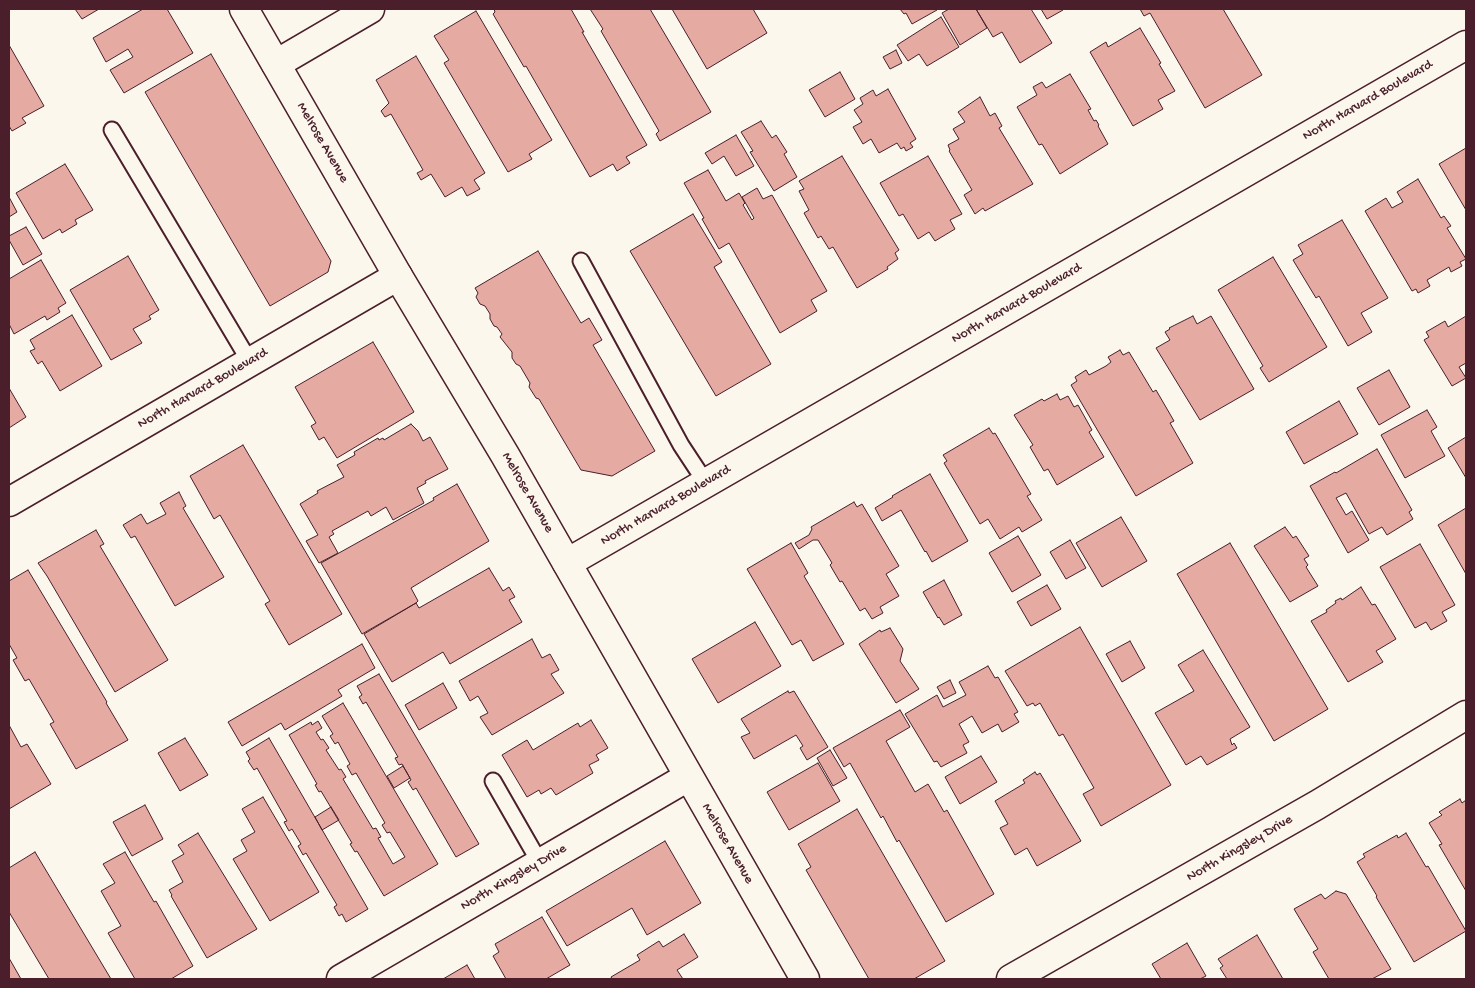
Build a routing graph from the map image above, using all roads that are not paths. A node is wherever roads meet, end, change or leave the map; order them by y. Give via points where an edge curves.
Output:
1 (244, 9) edge
2 (370, 9) edge
3 (1466, 44) edge
4 (276, 64) junction
5 (112, 130) dead end
6 (581, 260) dead end
7 (398, 276) junction
8 (250, 362) junction
9 (706, 483) junction
10 (9, 502) edge
11 (567, 563) junction
12 (1466, 715) edge
13 (688, 777) junction
14 (493, 780) dead end
15 (540, 863) junction
16 (341, 979) edge
17 (805, 979) edge
18 (1011, 979) edge

1 - 4 street, Melrose Avenue
2 - 4 street
3 - 9 street, North Harvard Boulevard
4 - 7 street, Melrose Avenue
5 - 8 lane
6 - 9 lane via 681,445
7 - 8 street, North Harvard Boulevard
7 - 11 street, Melrose Avenue
8 - 10 street, North Harvard Boulevard
9 - 11 street, North Harvard Boulevard
11 - 13 street, Melrose Avenue
12 - 18 street, North Kingsley Drive
13 - 15 street, North Kingsley Drive
13 - 17 street, Melrose Avenue
14 - 15 lane
15 - 16 street, North Kingsley Drive

